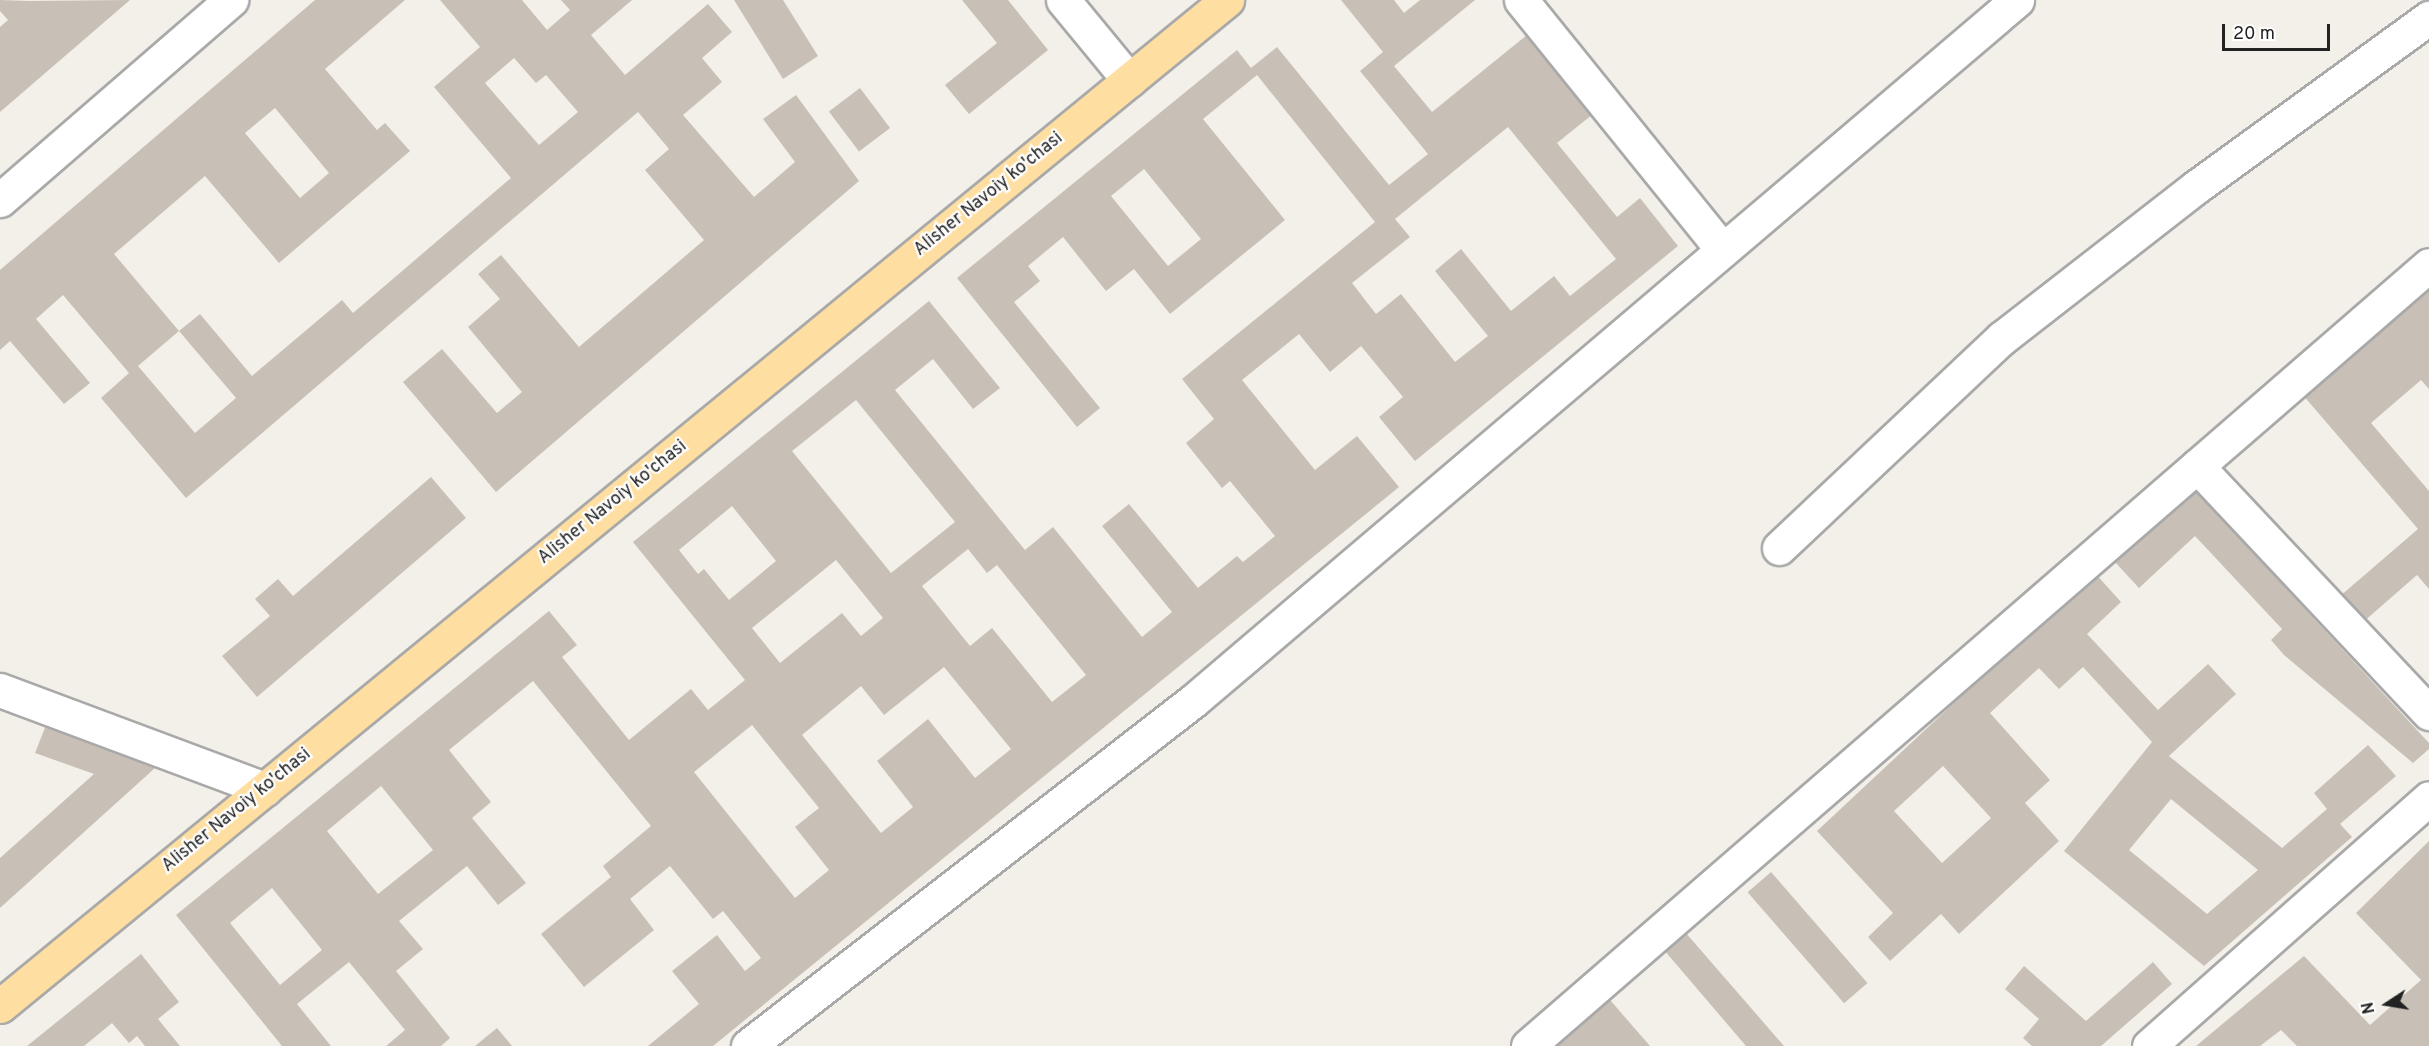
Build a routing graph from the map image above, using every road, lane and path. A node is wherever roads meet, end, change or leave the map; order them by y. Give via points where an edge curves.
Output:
1 (231, 0) edge
2 (1063, 0) edge
3 (1227, 0) edge
4 (1521, 0) edge
5 (2017, 0) edge
6 (2429, 18) edge
7 (1130, 80) junction
8 (0, 200) edge
9 (1723, 250) junction
10 (2429, 265) edge
11 (2197, 466) junction
12 (1779, 548) dead end
13 (0, 690) edge
14 (2429, 713) edge
15 (265, 789) junction
16 (2429, 798) edge
17 (0, 1006) edge
18 (748, 1046) edge
19 (1528, 1046) edge
20 (2149, 1046) edge

1 - 8 street
2 - 7 street
3 - 7 main road, Alisher Navoiy ko'chasi
4 - 9 street
5 - 9 street
6 - 12 street via 2196,188 2002,338
7 - 15 main road, Alisher Navoiy ko'chasi
9 - 18 street via 1193,701
10 - 11 street
11 - 14 street
11 - 19 street
13 - 15 street
15 - 17 main road, Alisher Navoiy ko'chasi
16 - 20 street

